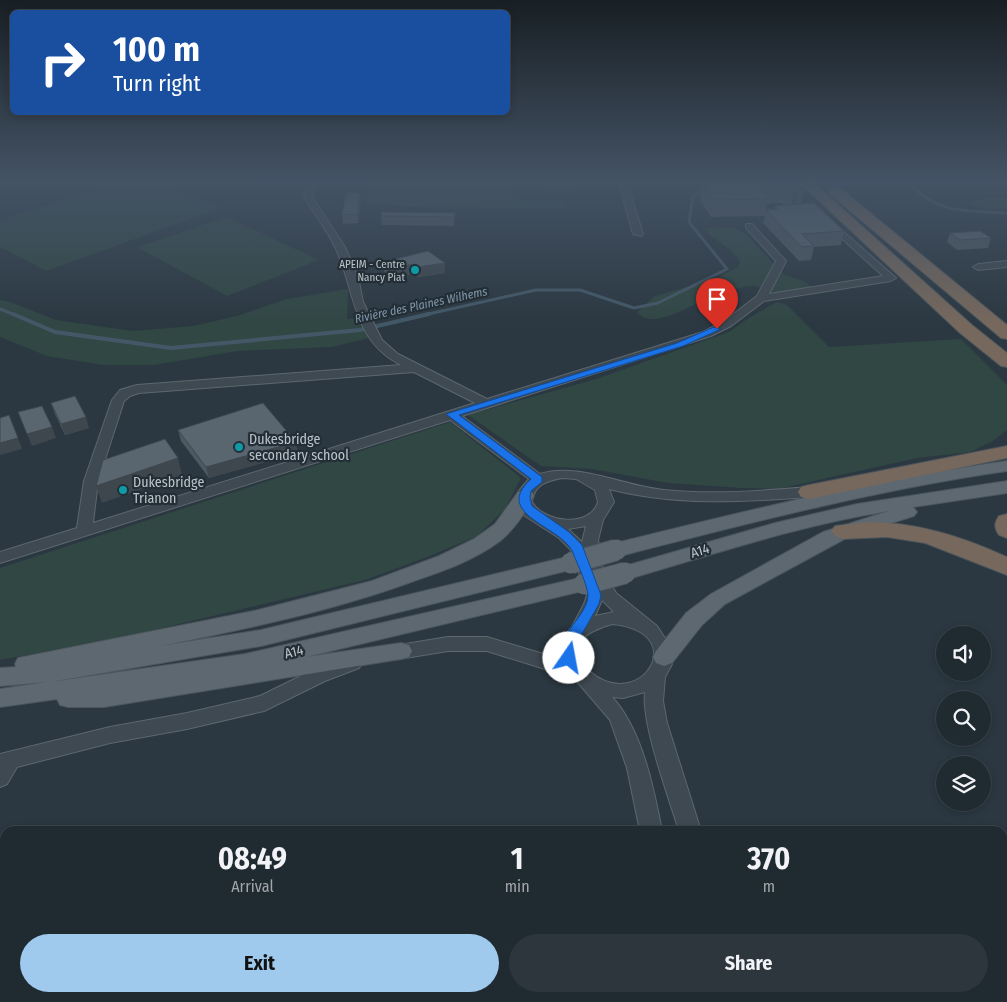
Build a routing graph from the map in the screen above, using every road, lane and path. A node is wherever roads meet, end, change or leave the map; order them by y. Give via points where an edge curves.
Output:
1 (329, 230) edge
2 (637, 230) edge
3 (752, 230) edge
4 (836, 230) edge
5 (857, 230) edge
6 (883, 230) edge
7 (638, 234) dead end
8 (1007, 264) edge
9 (978, 267) dead end
10 (761, 298) junction
11 (973, 304) junction
12 (1007, 327) edge
13 (966, 329) junction
14 (1007, 334) edge
15 (1007, 362) edge
16 (416, 368) junction
17 (1007, 373) edge
18 (484, 403) junction
19 (451, 414) junction
20 (1007, 452) edge
21 (1007, 466) edge
22 (112, 474) edge
23 (941, 476) junction
24 (538, 479) junction
25 (590, 479) junction
26 (91, 481) junction
27 (1007, 487) edge
28 (809, 492) junction
29 (1007, 492) edge
30 (525, 496) junction
31 (935, 498) junction
32 (597, 516) junction
33 (545, 521) junction
34 (1007, 522) edge
35 (1007, 530) edge
36 (84, 531) junction
37 (843, 531) junction
38 (0, 558) edge
39 (1007, 567) edge
40 (643, 626) junction
41 (579, 629) junction
42 (401, 651) junction
43 (664, 657) junction
44 (0, 670) edge
45 (580, 676) junction
46 (0, 677) edge
47 (656, 677) junction
48 (6, 697) edge
49 (5, 761) edge
50 (0, 778) edge
51 (650, 826) edge
52 (688, 826) edge

1 - 16 street via 353,277 357,302 377,342 394,357
2 - 7 street
3 - 10 street via 781,261
4 - 10 street via 891,278
5 - 13 highway
6 - 11 highway
8 - 9 street
10 - 18 street via 707,334
11 - 12 highway
11 - 14 highway
13 - 15 highway
13 - 17 highway
16 - 18 street
16 - 26 street via 137,389 125,393 118,400
18 - 19 street
19 - 24 street
19 - 36 street
20 - 28 highway
21 - 23 main road
22 - 26 street
23 - 28 main road
23 - 46 main road, A14, bridge via 760,514 261,638 48,673
24 - 25 street via 566,473
24 - 30 street via 526,490
25 - 28 street via 643,492 672,495 720,497
25 - 32 street via 605,492 604,509
26 - 36 street
27 - 31 main road
29 - 31 main road
29 - 37 main road via 928,506
30 - 33 street via 527,507
30 - 44 main road via 506,525 471,550 356,594
31 - 48 main road, A14, bridge via 857,510 775,528 584,584 245,663
32 - 33 street via 573,524
32 - 40 street via 589,543 593,568 605,595
33 - 41 street via 578,548 595,595
34 - 35 highway
36 - 38 street
37 - 39 highway via 873,527 922,533
37 - 43 main road via 718,600 694,619
40 - 41 street via 612,618 597,620
40 - 43 street via 654,634 662,646
41 - 45 street via 568,645 569,658
42 - 45 street via 448,644 487,644
42 - 48 main road via 104,698
42 - 49 street via 346,666 264,703
43 - 47 street via 662,669
45 - 47 street via 597,686 613,690 643,686
45 - 51 street via 618,716 637,768
47 - 52 street via 654,701 657,722
49 - 50 street

